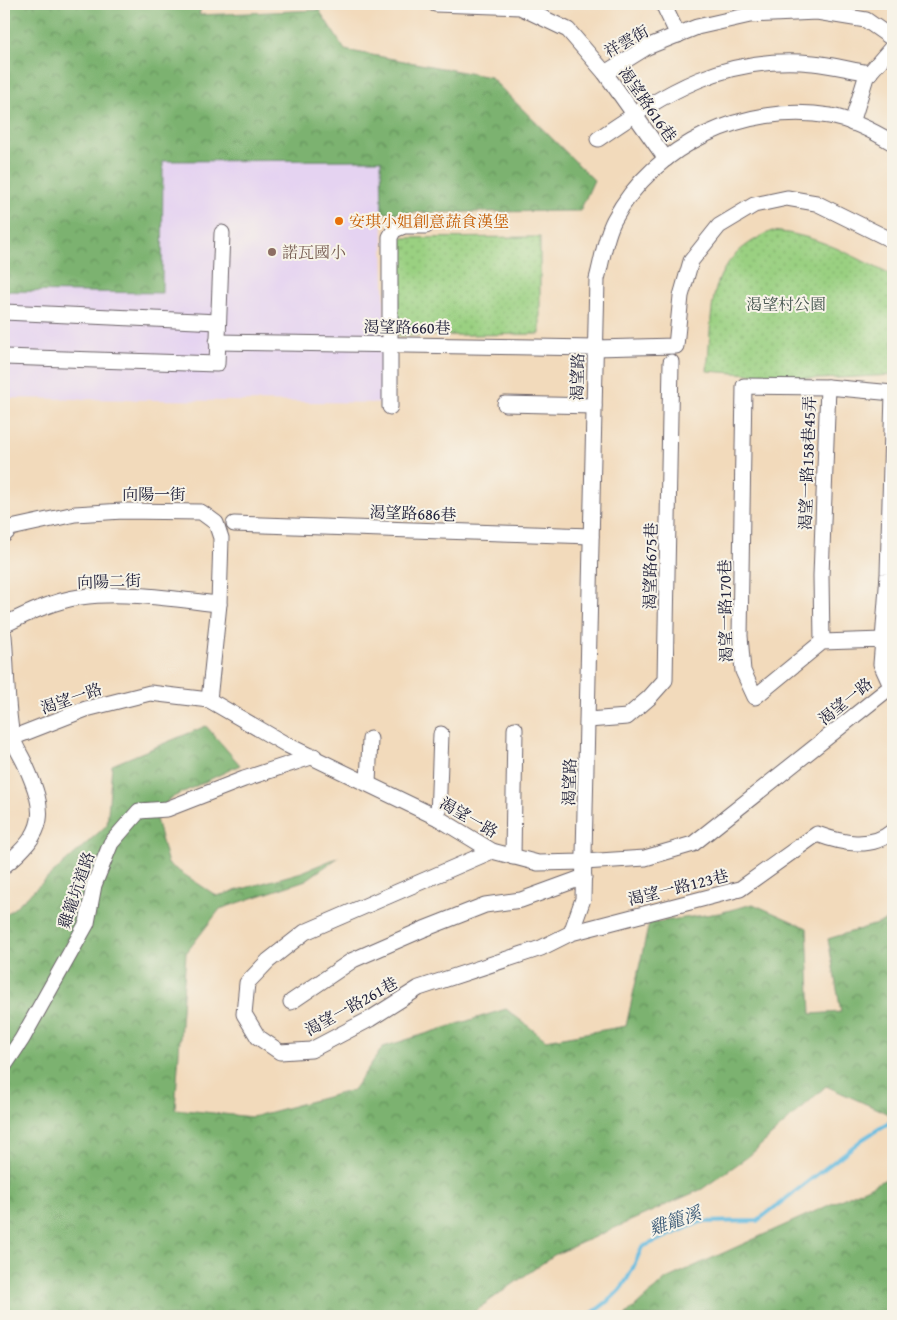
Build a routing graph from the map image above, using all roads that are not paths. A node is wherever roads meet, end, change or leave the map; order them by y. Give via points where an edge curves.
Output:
1 (435, 4) edge
2 (444, 4) edge
3 (663, 4) edge
4 (749, 9) edge
5 (678, 35) junction
6 (893, 40) edge
7 (893, 46) edge
8 (605, 73) junction
9 (870, 73) junction
10 (634, 114) junction
11 (852, 123) junction
12 (598, 139) dead end
13 (893, 143) edge
14 (666, 159) junction
15 (426, 226) dead end
16 (222, 233) dead end
17 (893, 241) edge
18 (4, 312) edge
19 (218, 322) junction
20 (217, 342) junction
21 (390, 344) junction
22 (595, 348) junction
23 (4, 357) edge
24 (671, 362) dead end
25 (828, 387) junction
26 (893, 393) edge
27 (505, 404) dead end
28 (594, 406) junction
29 (390, 407) dead end
30 (234, 524) dead end
31 (4, 535) edge
32 (591, 536) junction
33 (219, 604) junction
34 (4, 625) edge
35 (4, 636) edge
36 (883, 640) junction
37 (822, 642) junction
38 (890, 682) edge
39 (210, 700) junction
40 (588, 720) junction
41 (515, 729) dead end
42 (441, 734) dead end
43 (8, 739) edge
44 (370, 739) dead end
45 (314, 756) junction
46 (368, 783) junction
47 (438, 818) junction
48 (893, 831) edge
49 (492, 852) junction
50 (513, 857) junction
51 (4, 866) edge
52 (584, 870) junction
53 (571, 933) junction
54 (291, 1002) dead end
55 (4, 1066) edge

1 - 2 street, 渴望路616巷
2 - 8 street, 渴望路616巷 via 520,7 568,30
3 - 5 street
4 - 5 street, 祥雲街
4 - 6 street, 祥雲街 via 817,12 866,20
5 - 8 street, 祥雲街 via 647,47
7 - 9 street
8 - 10 street, 渴望路616巷
9 - 10 street via 812,63 750,64 712,73
9 - 11 street
10 - 12 street
10 - 14 street, 渴望路616巷
11 - 13 street, 渴望路
11 - 14 street, 渴望路 via 832,116 790,113 742,119 721,127
14 - 22 street, 渴望路 via 644,179 613,221 597,279
15 - 21 street via 404,226 394,230 390,237
16 - 19 street
17 - 22 street, 渴望路660巷 via 816,203 788,198 754,205 719,226 691,261 681,296 676,346
18 - 19 street
19 - 20 street
20 - 21 street, 渴望路660巷
20 - 23 street via 217,364
21 - 22 street, 渴望路660巷
21 - 29 street
22 - 28 street, 渴望路
24 - 40 street, 渴望路675巷 via 665,680 627,717
25 - 26 street, 渴望一路158巷45弄
25 - 37 street, 渴望一路158巷45弄 via 821,576
25 - 37 street, 渴望一路170巷 via 744,386 740,636 743,671 755,697
26 - 36 street
27 - 28 street
28 - 32 street, 渴望路
30 - 32 street, 渴望路686巷
31 - 33 street, 向陽一街 via 11,528 75,514 201,512 216,523 221,538
32 - 40 street, 渴望路
33 - 34 street, 向陽二街 via 126,595 79,597 40,608
33 - 39 street, 向陽一街
35 - 43 street
36 - 37 street
36 - 38 street via 881,664
38 - 52 street, 渴望一路 via 694,844
39 - 43 street, 渴望一路 via 150,693 86,709
39 - 45 street, 渴望一路 via 288,745
40 - 52 street, 渴望路
41 - 50 street
42 - 47 street
43 - 51 street via 37,791 41,817 33,839
44 - 46 street
45 - 46 street, 渴望一路
45 - 55 street, 雞籠坑道路 via 167,809 138,811 111,844 94,885 87,923
46 - 47 street, 渴望一路
47 - 49 street, 渴望一路
48 - 53 street, 渴望一路123巷 via 868,843 840,843 817,834 740,889
49 - 50 street, 渴望一路
49 - 53 street, 渴望一路261巷 via 306,932 268,961 247,983 244,1014 258,1037 280,1052 312,1050 419,988 541,948
50 - 52 street, 渴望一路
52 - 53 street via 583,899
52 - 54 street via 521,900 485,905 353,960

